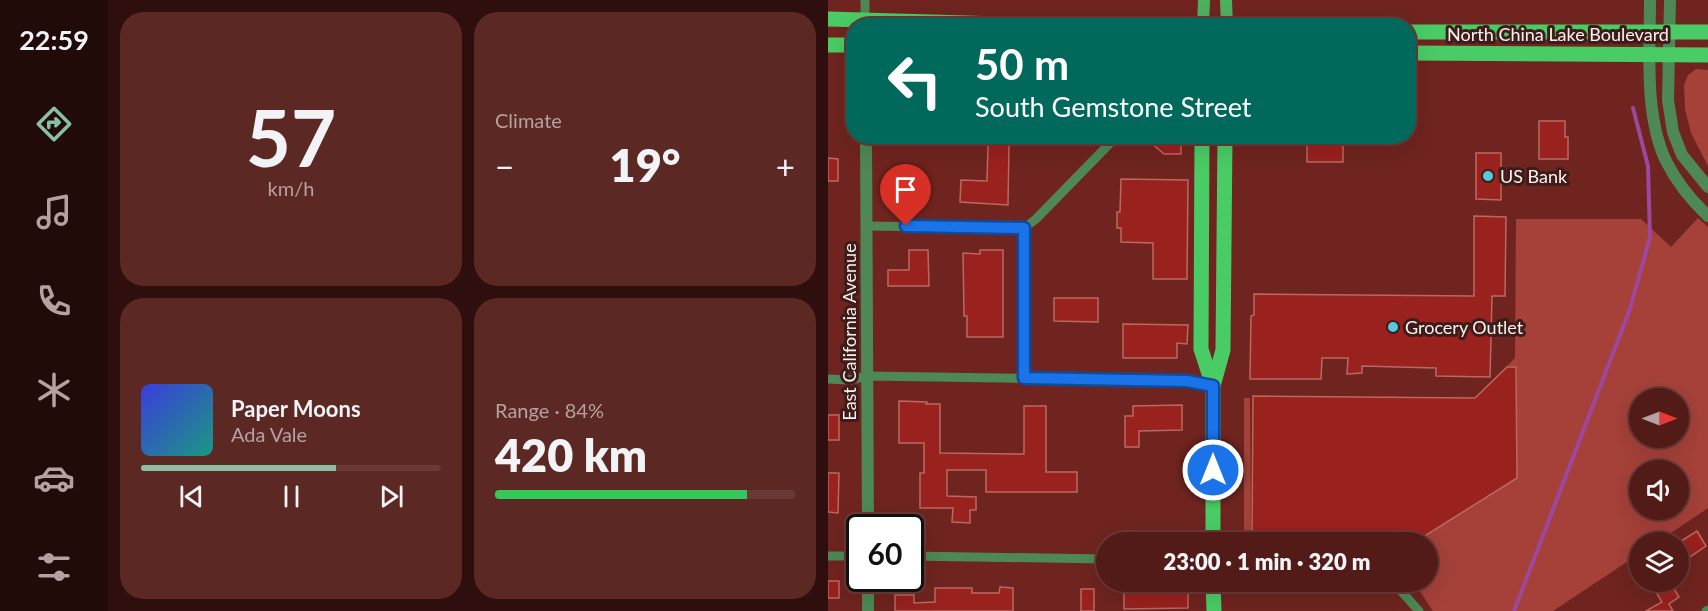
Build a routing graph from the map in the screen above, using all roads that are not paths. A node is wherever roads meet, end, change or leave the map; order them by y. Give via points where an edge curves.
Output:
1 (865, 0) edge
2 (1204, 0) edge
3 (1226, 0) edge
4 (1650, 0) edge
5 (1670, 0) edge
6 (865, 18) edge
7 (1203, 18) edge
8 (1227, 18) edge
9 (828, 19) edge
10 (846, 21) edge
11 (1416, 32) edge
12 (1551, 32) junction
13 (1650, 32) junction
14 (1670, 32) junction
15 (1708, 32) edge
16 (828, 45) edge
17 (846, 45) edge
18 (1416, 53) edge
19 (1459, 54) junction
20 (1650, 54) junction
21 (1670, 54) junction
22 (1708, 54) edge
23 (866, 144) edge
24 (1109, 144) edge
25 (1202, 144) edge
26 (1225, 144) edge
27 (1708, 187) edge
28 (1708, 216) edge
29 (866, 226) junction
30 (1024, 228) junction
31 (867, 376) junction
32 (1024, 378) junction
33 (828, 379) edge
34 (1213, 386) junction
35 (868, 514) edge
36 (1213, 532) edge
37 (828, 556) edge
38 (846, 556) edge
39 (924, 556) edge
40 (1096, 559) edge
41 (868, 592) edge
42 (1214, 592) edge
43 (1402, 592) edge
44 (868, 611) edge
45 (1214, 611) edge
46 (1419, 611) edge

1 - 6 street
2 - 7 main road
3 - 8 main road
4 - 13 street
5 - 14 street
9 - 10 main road
11 - 12 main road, North China Lake Boulevard
12 - 13 main road, North China Lake Boulevard
12 - 19 main road via 1533,43 1472,44
13 - 14 main road, North China Lake Boulevard
13 - 20 street
14 - 15 main road, North China Lake Boulevard
14 - 21 street
16 - 17 main road
18 - 19 main road, North China Lake Boulevard
19 - 20 main road, North China Lake Boulevard
20 - 21 main road, North China Lake Boulevard
20 - 28 street via 1651,103 1657,137 1678,182
21 - 22 main road, North China Lake Boulevard
21 - 27 street via 1668,100 1673,132 1682,155
23 - 29 street, East California Avenue
24 - 30 street
25 - 34 main road via 1201,349
26 - 34 main road via 1222,350
29 - 30 street
29 - 31 street, East California Avenue
30 - 32 street
31 - 32 street
31 - 33 street
31 - 35 street, East California Avenue
32 - 34 street via 1187,381
34 - 36 main road
37 - 38 street
39 - 40 street
41 - 44 street
42 - 45 main road
43 - 46 street

